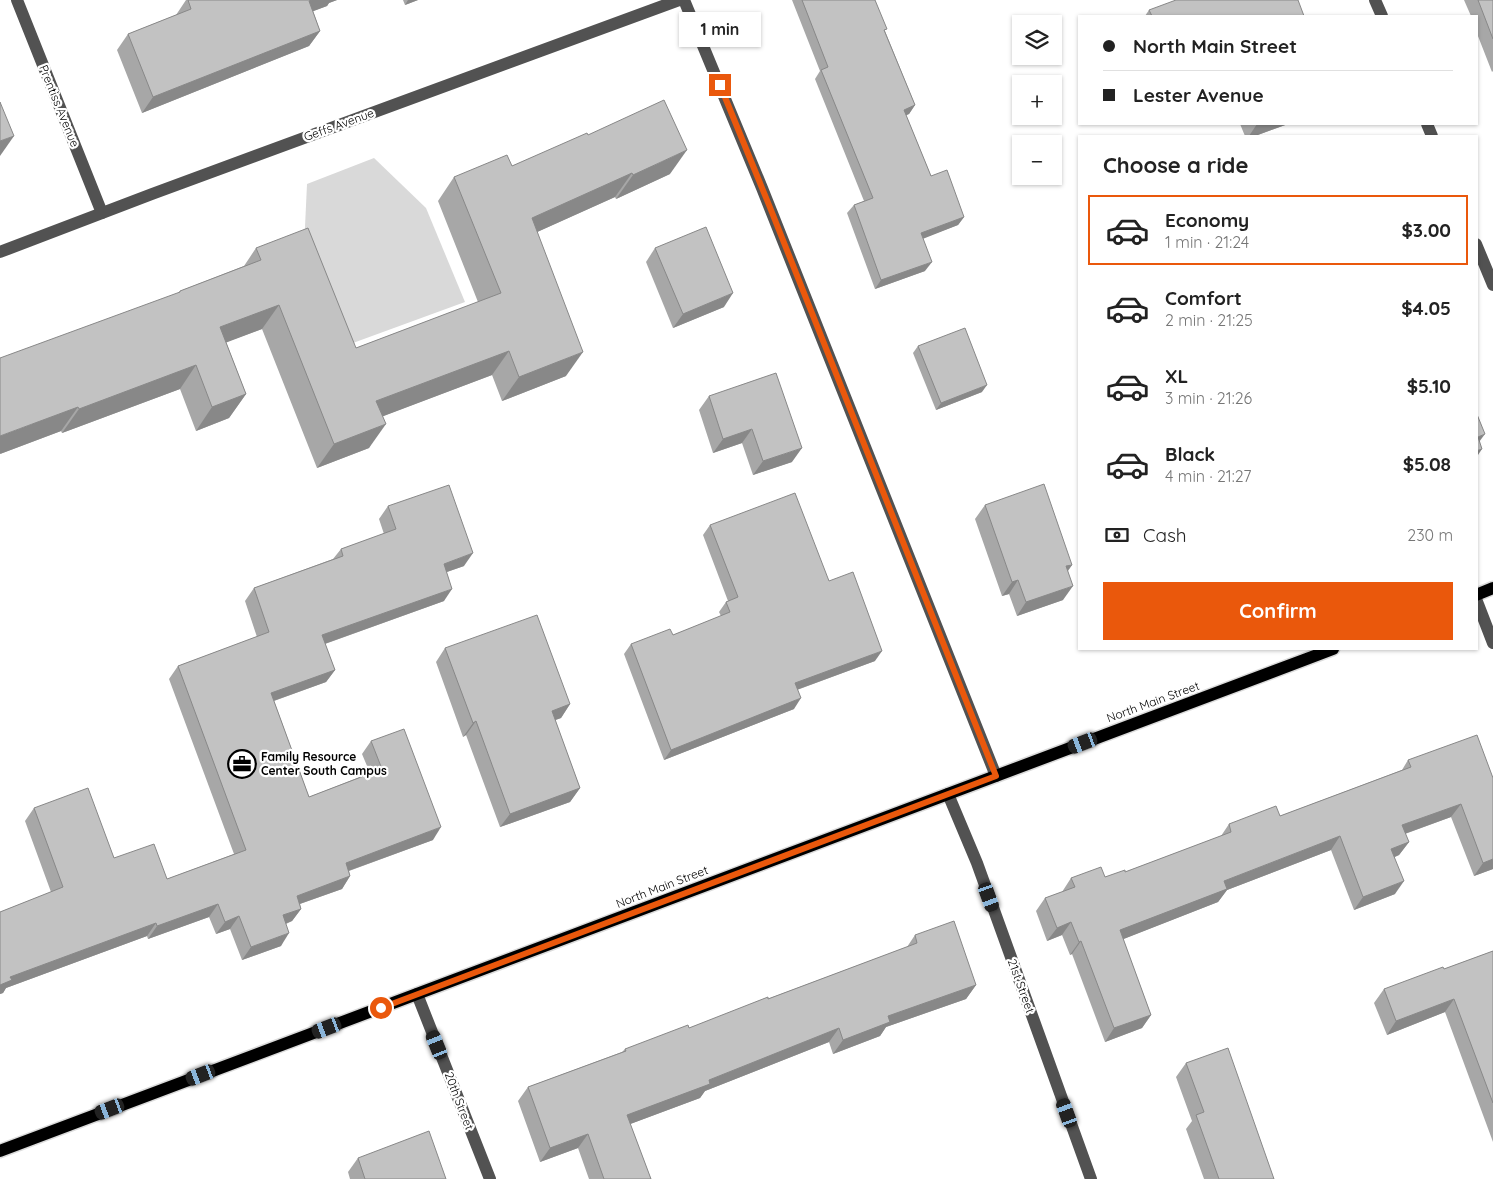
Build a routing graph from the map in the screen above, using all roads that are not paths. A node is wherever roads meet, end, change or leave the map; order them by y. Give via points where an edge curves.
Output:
1 (17, 0) edge
2 (679, 0) edge
3 (684, 0) edge
4 (1375, 0) edge
5 (1382, 15) edge
6 (102, 213) junction
7 (1478, 249) edge
8 (0, 252) edge
9 (1493, 285) edge
10 (1493, 588) edge
11 (1478, 594) edge
12 (1478, 604) edge
13 (1493, 643) edge
14 (1330, 650) edge
15 (996, 776) junction
16 (948, 794) junction
17 (417, 994) junction
18 (0, 1151) edge
19 (490, 1179) edge
20 (1091, 1179) edge

1 - 6 street, Prentiss Avenue
2 - 6 street, Geffs Avenue
3 - 15 street via 766,197
4 - 5 street
6 - 8 street, Geffs Avenue
7 - 9 street
10 - 11 main road
12 - 13 street
14 - 15 main road, North Main Street
15 - 16 main road, North Main Street
16 - 17 main road, North Main Street
16 - 20 street, 21st Street via 977,863
17 - 18 main road, North Main Street
17 - 19 street, 20th Street

